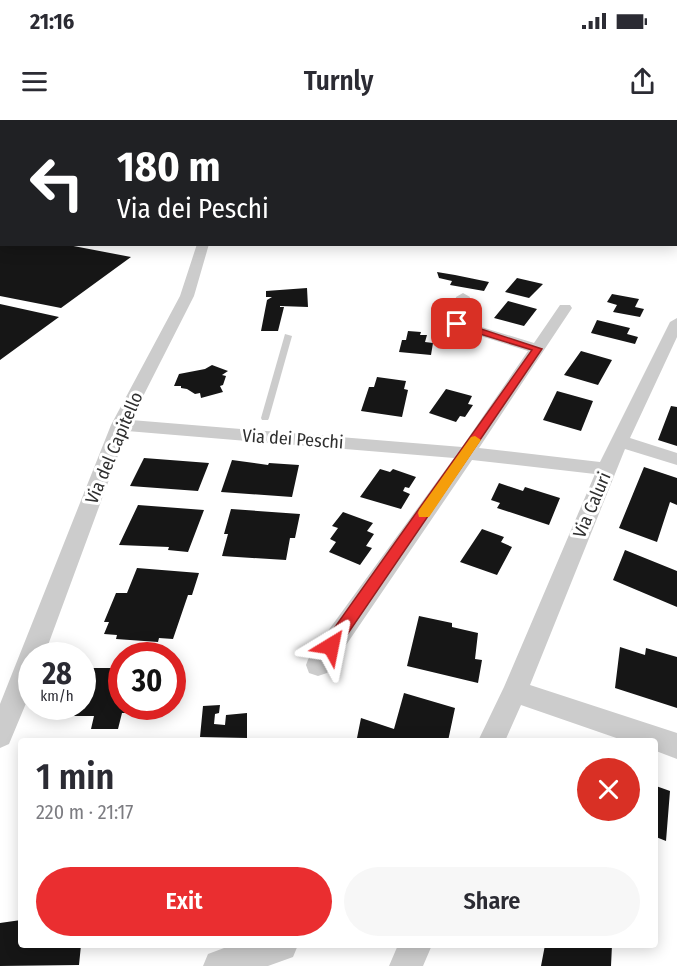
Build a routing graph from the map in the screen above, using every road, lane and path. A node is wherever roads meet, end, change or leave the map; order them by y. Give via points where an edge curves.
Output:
1 (202, 246) edge
2 (463, 297) dead end
3 (565, 308) dead end
4 (677, 322) edge
5 (288, 336) dead end
6 (537, 349) junction
7 (265, 418) dead end
8 (120, 425) junction
9 (620, 441) junction
10 (467, 453) junction
11 (677, 459) edge
12 (606, 469) junction
13 (37, 642) edge
14 (318, 665) dead end
15 (18, 691) edge
16 (515, 691) junction
17 (0, 735) edge
18 (492, 738) edge
19 (653, 738) edge
20 (658, 740) edge
21 (677, 746) edge
22 (272, 948) edge
23 (414, 948) edge
24 (220, 966) edge
25 (406, 966) edge

1 - 8 street, Via del Capitello via 187,296
2 - 6 street via 457,324
3 - 6 street
4 - 9 street, Via Caluri
5 - 7 lane
6 - 10 street
8 - 10 street, Via dei Peschi
8 - 13 street, Via del Capitello
9 - 11 street
9 - 12 street, Via Caluri
10 - 12 street, Via dei Peschi
10 - 14 street
12 - 16 street, Via Caluri
15 - 17 street, Via del Capitello
16 - 18 street, Via Caluri
16 - 19 street
20 - 21 street
22 - 24 street
23 - 25 street

